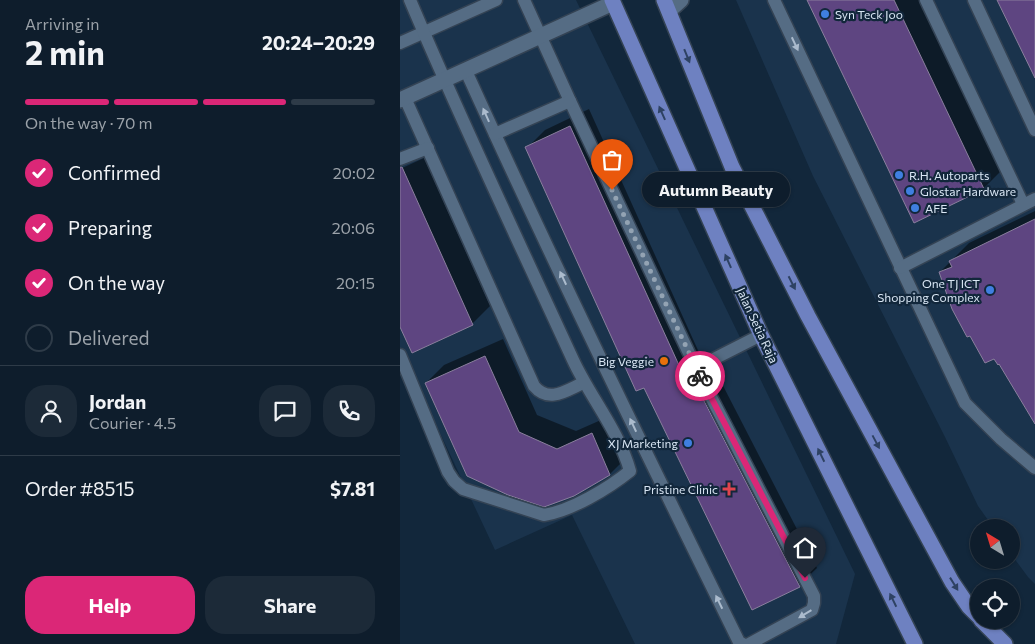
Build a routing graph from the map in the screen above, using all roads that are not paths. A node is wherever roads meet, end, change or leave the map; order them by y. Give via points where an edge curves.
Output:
1 (410, 0) edge
2 (496, 0) edge
3 (524, 0) edge
4 (681, 0) edge
5 (774, 0) edge
6 (926, 0) edge
7 (974, 0) edge
8 (612, 1) edge
9 (666, 5) edge
10 (424, 33) junction
11 (541, 37) junction
12 (400, 43) edge
13 (466, 71) junction
14 (445, 80) junction
15 (403, 99) edge
16 (570, 101) junction
17 (1035, 130) edge
18 (495, 134) junction
19 (428, 148) junction
20 (400, 159) edge
21 (1029, 201) edge
22 (900, 268) junction
23 (761, 335) junction
24 (400, 355) edge
25 (696, 368) junction
26 (583, 383) junction
27 (1035, 468) edge
28 (970, 608) edge
29 (990, 629) edge
30 (743, 644) edge
31 (750, 644) edge
32 (915, 644) edge
33 (1005, 644) edge

1 - 10 lane
2 - 10 lane
3 - 11 lane
4 - 9 street
5 -> 22 lane
6 - 21 lane
7 - 17 lane
8 - 11 street
23 -> 8 main road, Jalan Setia Raja
9 -> 28 main road via 732,167 808,316 952,582
10 - 12 lane
10 - 14 lane
11 - 13 street
11 - 16 lane
13 - 14 street
18 -> 13 lane
14 - 15 street
14 - 26 lane
15 - 19 lane
16 - 18 lane
16 - 25 lane
30 -> 18 lane via 739,642 656,474
19 - 20 lane
19 - 26 lane via 534,386 543,395 550,396
21 - 22 lane
22 - 27 lane via 965,403
23 - 25 lane
32 -> 23 main road, Jalan Setia Raja
24 - 26 lane via 454,482 463,489 544,515 556,513 612,485 630,470 621,445
25 -> 31 lane via 814,596 812,610
29 - 33 main road

